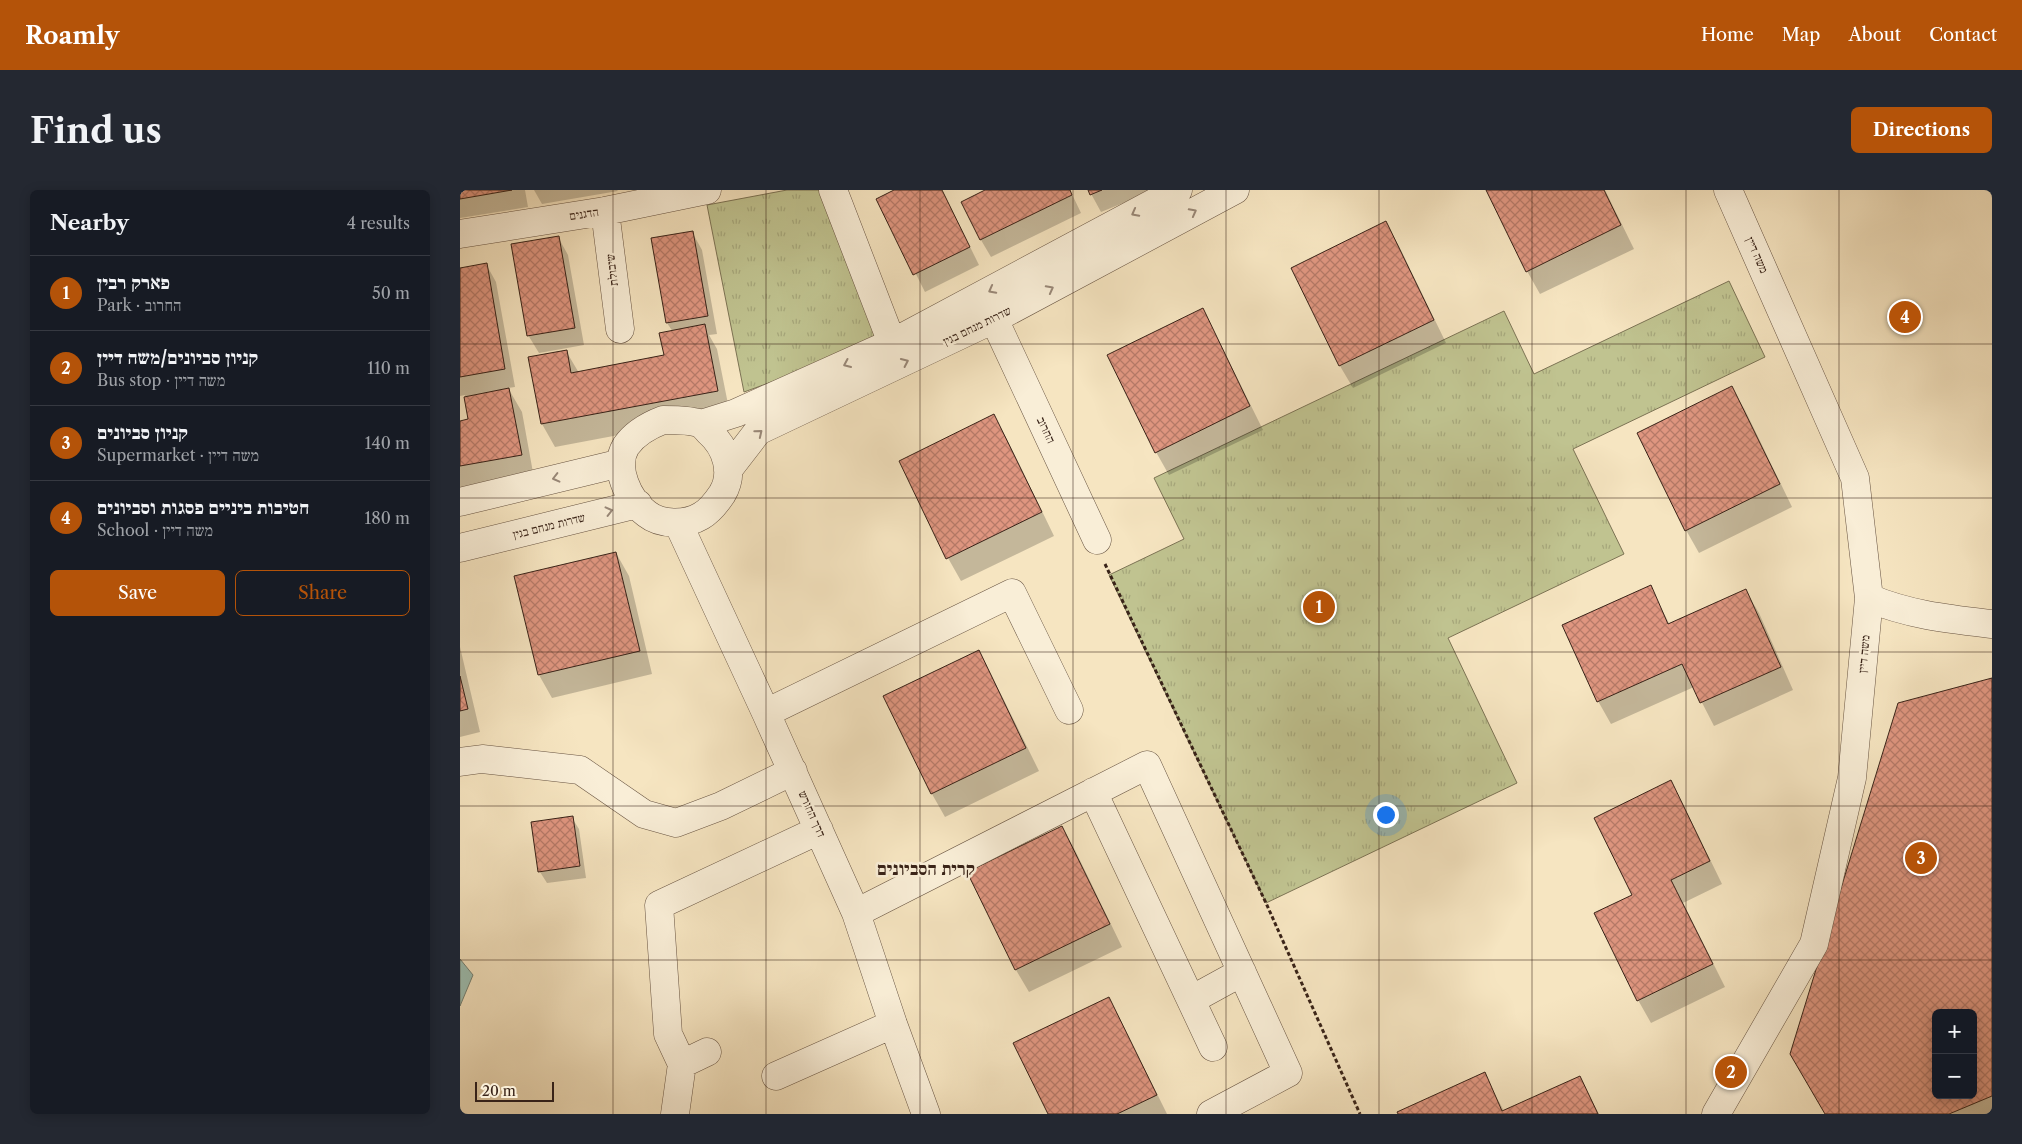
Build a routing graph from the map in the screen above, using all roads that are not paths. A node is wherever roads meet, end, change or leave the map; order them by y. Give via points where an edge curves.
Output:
1 (707, 190) edge
2 (833, 190) edge
3 (1178, 190) edge
4 (1235, 190) edge
5 (1728, 190) edge
6 (605, 211) junction
7 (460, 234) edge
8 (994, 319) junction
9 (620, 329) dead end
10 (892, 344) junction
11 (701, 424) junction
12 (621, 463) junction
13 (728, 470) junction
14 (460, 502) edge
15 (638, 504) junction
16 (678, 523) junction
17 (1097, 540) road end
18 (460, 548) edge
19 (1869, 598) junction
20 (1992, 624) edge
21 (1069, 710) dead end
22 (766, 713) junction
23 (460, 762) edge
24 (793, 771) junction
25 (1094, 792) junction
26 (819, 830) junction
27 (856, 913) junction
28 (1242, 972) junction
29 (1191, 1000) junction
30 (893, 1024) junction
31 (1213, 1047) dead end
32 (707, 1052) dead end
33 (682, 1064) junction
34 (776, 1076) dead end
35 (675, 1114) edge
36 (926, 1114) edge
37 (1211, 1114) edge
38 (1716, 1114) edge

1 - 6 street, הדגנים
2 - 10 street
3 -> 10 street, שדרות מנחם בגין
8 -> 4 street, שדרות מנחם בגין
5 - 19 street, משה דיין via 1855,478
6 - 7 street, הדגנים
6 - 9 street, שיבולת
13 -> 8 street, שדרות מנחם בגין via 758,431
8 - 17 street, החרוב
10 -> 11 street, שדרות מנחם בגין via 736,413
11 - 12 street via 663,420 648,426 626,446
11 - 13 street via 718,440 726,456
12 -> 14 street
12 - 15 street via 627,491
13 - 16 street via 724,490 715,505 701,517
15 - 16 street via 647,514 665,522
18 -> 15 street, שדרות מנחם בגין
16 - 22 street, דרך החורש
19 - 20 street via 1920,615
19 - 38 street, משה דיין via 1852,778 1814,944
21 - 22 street via 1012,592
22 - 24 street, דרך החורש
23 - 24 street via 482,758 580,770 644,814 676,822 721,806
24 - 26 street, דרך החורש
25 - 27 street
25 - 28 street via 1147,765
25 - 29 street
26 - 27 street, דרך החורש
26 - 33 street via 658,905 668,1034
27 - 30 street, דרך החורש
28 - 29 street
28 - 37 street via 1288,1073
29 - 31 street
30 - 34 street
30 - 36 street, דרך החורש
32 - 33 street
33 - 35 street

